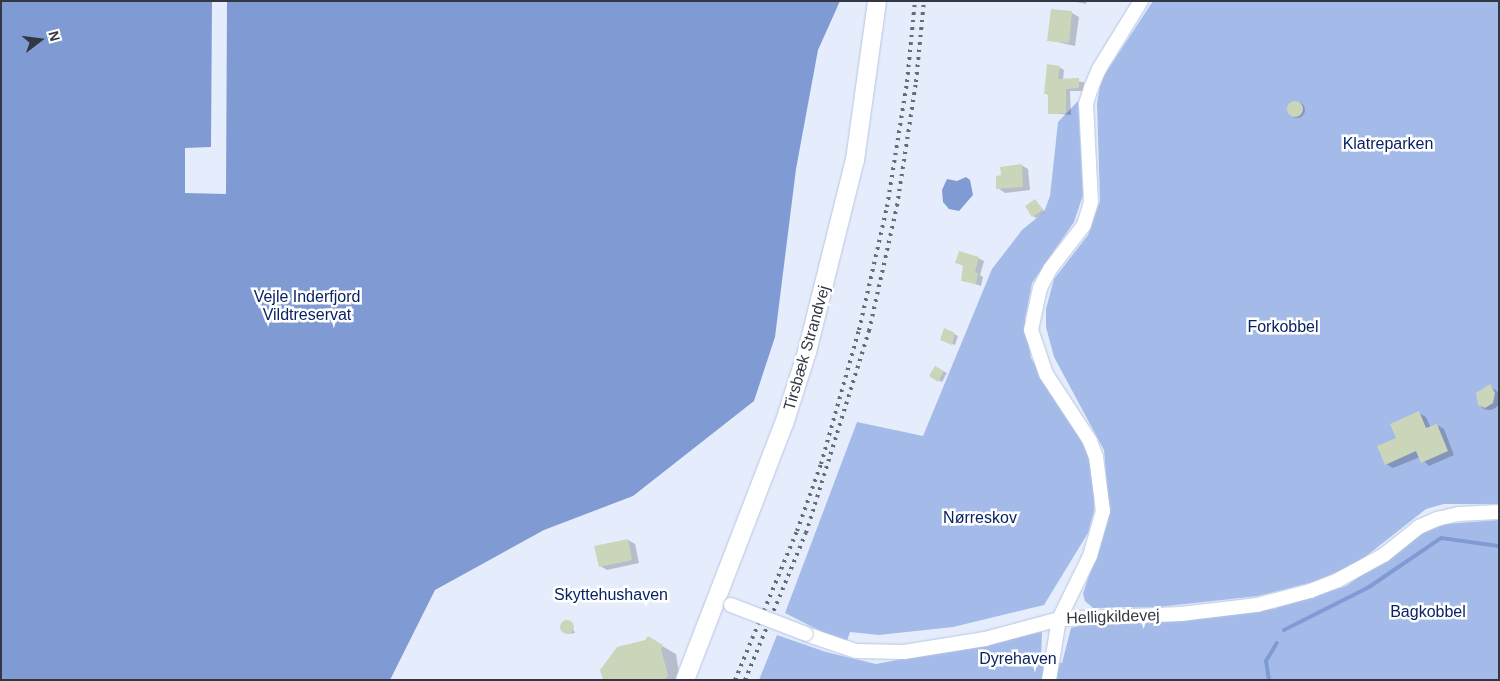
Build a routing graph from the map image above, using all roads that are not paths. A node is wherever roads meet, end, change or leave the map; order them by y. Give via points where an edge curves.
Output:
1 (877, 1) edge
2 (1142, 1) edge
3 (1499, 512) edge
4 (724, 602) junction
5 (1059, 619) junction
6 (685, 680) edge
7 (1049, 680) edge

1 - 4 street, Tirsbæk Strandvej via 855,160 832,261 784,424
2 - 5 street via 1098,69 1091,88 1086,104 1091,202 1084,225 1050,269 1040,288 1031,330 1046,374 1090,441 1103,511 1090,556
3 - 5 street, Helligkildevej via 1458,514 1437,519 1419,527 1365,567 1283,600 1181,614
4 - 5 street, Helligkildevej, bridge via 856,651 904,652 985,639
4 - 6 street, Tirsbæk Strandvej
5 - 7 street

